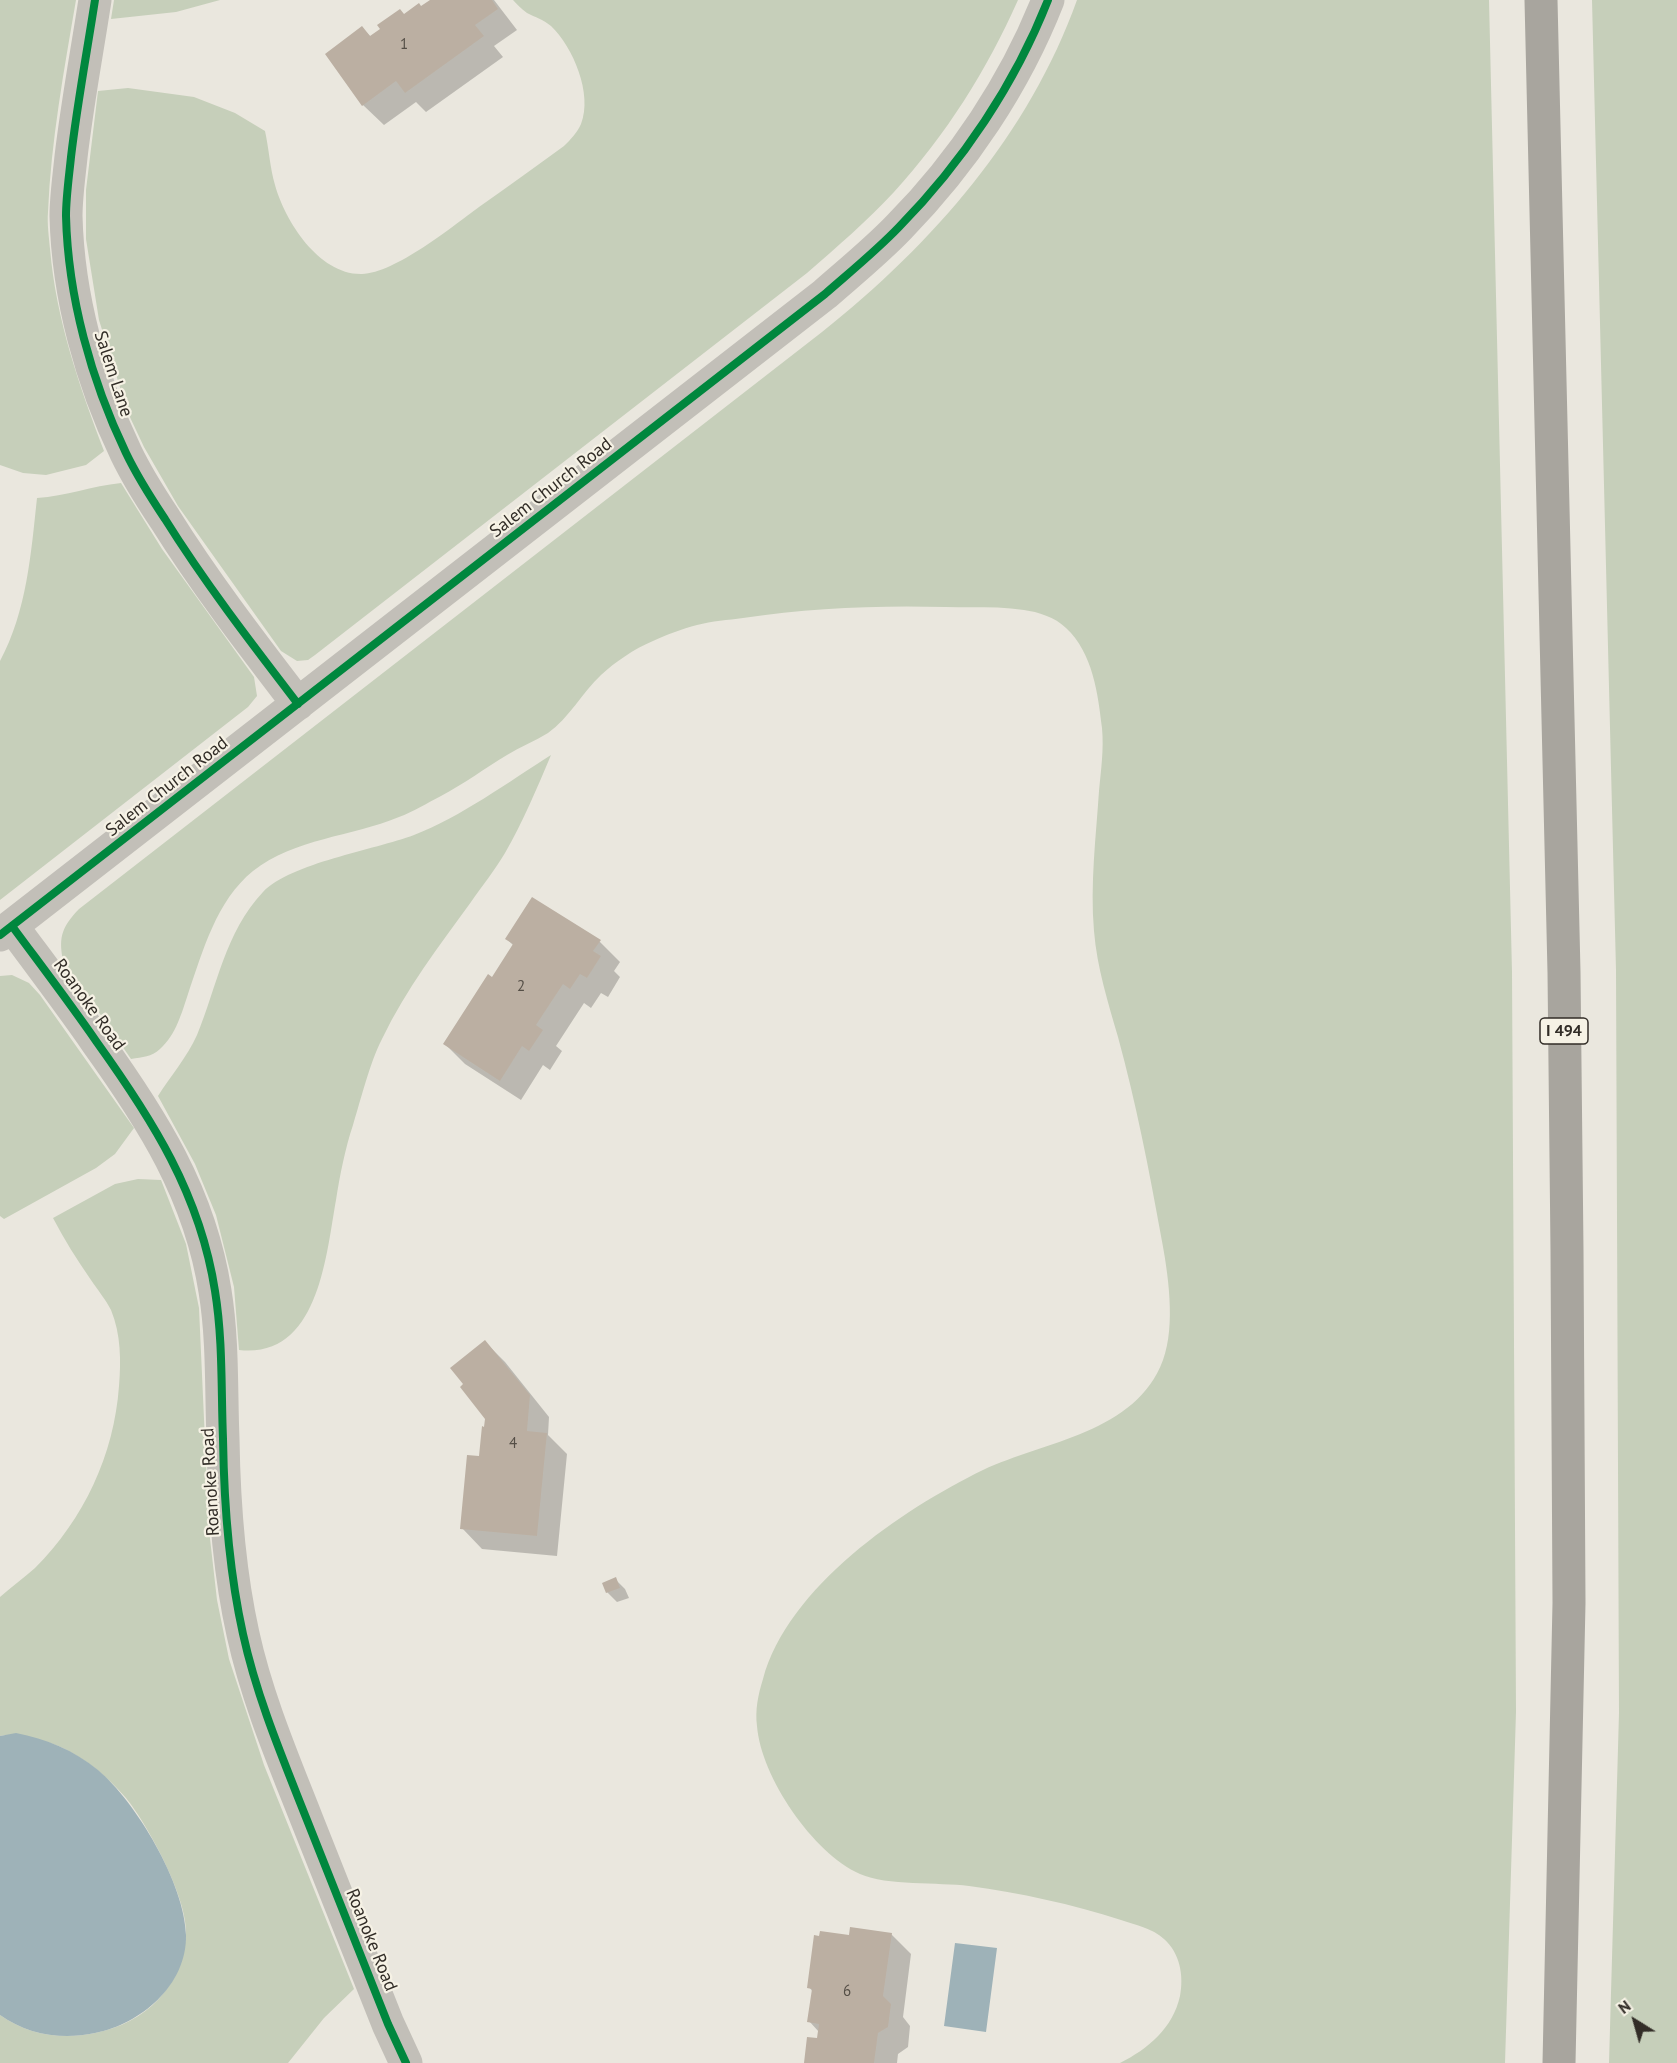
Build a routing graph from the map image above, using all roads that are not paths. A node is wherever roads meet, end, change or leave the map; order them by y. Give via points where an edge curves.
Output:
1 (95, 0) edge
2 (1048, 0) edge
3 (1540, 0) edge
4 (298, 704) junction
5 (6, 931) edge
6 (406, 2063) edge
7 (1559, 2063) edge

1 - 4 street, Salem Lane via 75,124 66,214 75,296 95,376 127,455 149,494 210,586
2 - 4 street, Salem Church Road via 1023,55 976,134 932,190 870,255
3 - 7 highway, I 494 via 1567,1239 1568,1636
4 - 5 street, Salem Church Road
5 - 6 street, Roanoke Road via 55,984 150,1119 185,1187 198,1222 219,1321 230,1558 248,1654 282,1758

